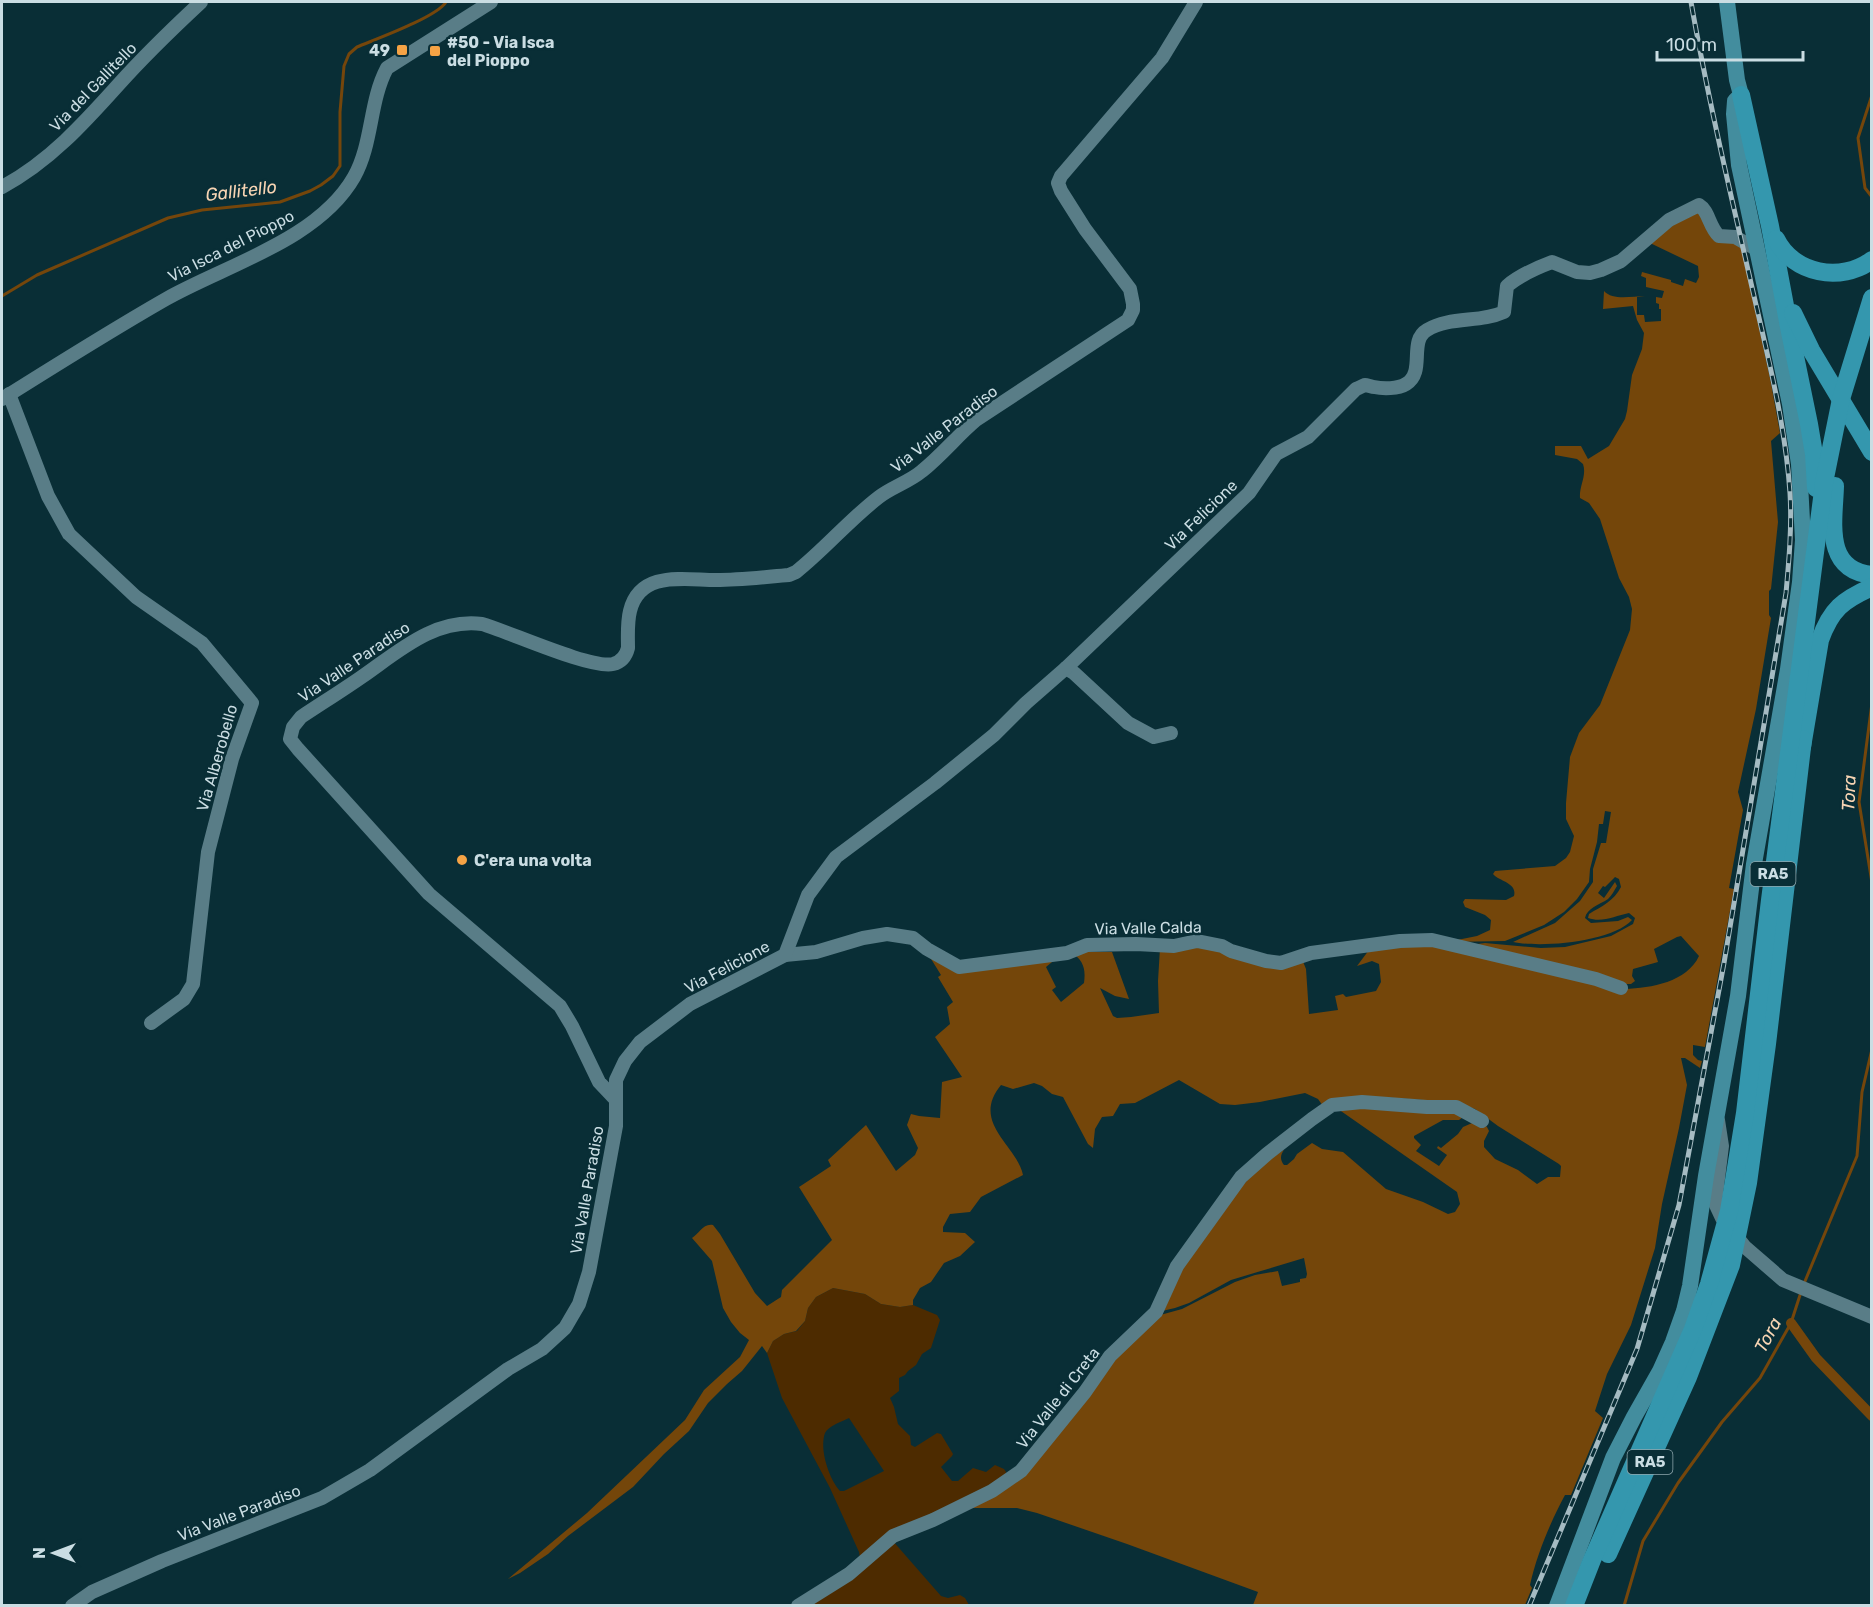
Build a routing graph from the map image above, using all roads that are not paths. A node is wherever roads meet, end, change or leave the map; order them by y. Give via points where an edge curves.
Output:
1 (201, 2) edge
2 (491, 2) edge
3 (1196, 2) edge
4 (1727, 2) edge
5 (1741, 95) junction
6 (2, 187) edge
7 (1770, 226) junction
8 (1751, 246) junction
9 (1872, 260) edge
10 (1780, 276) junction
11 (1872, 298) edge
12 (1872, 336) edge
13 (1851, 384) junction
14 (5, 396) edge
15 (1872, 452) edge
16 (1835, 486) junction
17 (1815, 537) junction
18 (1872, 575) edge
19 (1872, 587) edge
20 (1066, 668) junction
21 (1171, 733) dead end
22 (1802, 747) junction
23 (785, 955) junction
24 (1621, 987) dead end
25 (151, 1023) dead end
26 (616, 1100) junction
27 (1716, 1114) junction
28 (1482, 1121) dead end
29 (1735, 1216) junction
30 (1872, 1317) edge
31 (72, 1605) edge
32 (798, 1605) edge
33 (1557, 1605) edge
34 (1574, 1605) edge
35 (1587, 1605) edge

1 - 6 street, Via del Gallitello via 83,125 54,151
2 - 14 street, Via Isca del Pioppo via 387,68 354,177 333,204 309,224 279,244 168,298
3 - 26 street, Via Valle Paradiso via 1162,58 1058,183 1085,230 1130,288 1133,310 1128,320 976,420 921,472 878,497 796,572 735,579 661,579 647,586 632,604 627,654 619,662 606,665 586,661 483,624 447,626 406,646 301,717 293,727 290,739 429,894 560,1006 599,1082
4 - 5 main road
5 - 7 highway
5 - 8 main road via 1734,105 1736,141
7 - 9 highway via 1781,250 1810,270 1837,274
7 - 10 highway
8 - 20 street, Via Felicione via 1735,237 1719,236 1699,205 1669,220 1621,261 1590,273 1552,262 1507,286 1504,312 1450,321 1423,332 1414,378 1392,388 1366,385 1356,389 1308,437 1276,454 1249,493
8 - 27 main road via 1790,404 1799,464 1803,540 1788,669
10 - 15 highway via 1799,328
10 - 17 highway via 1814,454
11 - 13 highway, RA5
12 - 13 highway, RA5
13 - 16 highway, RA5
13 - 17 highway, RA5 via 1837,417
14 - 25 street, Via Alberobello via 48,496 69,534 136,597 202,643 252,703 232,759 208,852 193,984 184,999
16 - 18 highway via 1835,547 1839,557 1857,572
16 - 22 highway, RA5
17 - 29 highway, RA5
19 - 22 highway via 1842,603 1826,623
20 - 21 street via 1128,723 1154,737
20 - 23 street, Via Felicione via 994,735 836,857 808,895
22 - 29 highway, RA5 via 1767,1044
23 - 24 street, Via Valle Calda via 816,952 887,934 913,938 958,967 1066,953 1087,945 1174,946 1197,941 1281,963 1311,952 1432,940
23 - 26 street, Via Felicione via 690,1004 640,1042 616,1080
26 - 31 street, Via Valle Paradiso via 616,1126 589,1272 579,1304 565,1328 542,1349 508,1369 370,1470 322,1498 162,1561
27 - 30 street via 1722,1146 1715,1203 1722,1218 1745,1246 1783,1280
27 - 33 main road via 1684,1311 1660,1371 1613,1458
28 - 32 street, Via Valle di Creta via 1456,1107 1362,1102 1332,1105 1312,1119 1241,1177 1177,1266 1156,1312 1110,1356 1022,1471 992,1491 893,1536 849,1574
29 - 34 highway, RA5 via 1719,1250 1693,1329
29 - 35 highway, RA5 via 1731,1265 1688,1377

